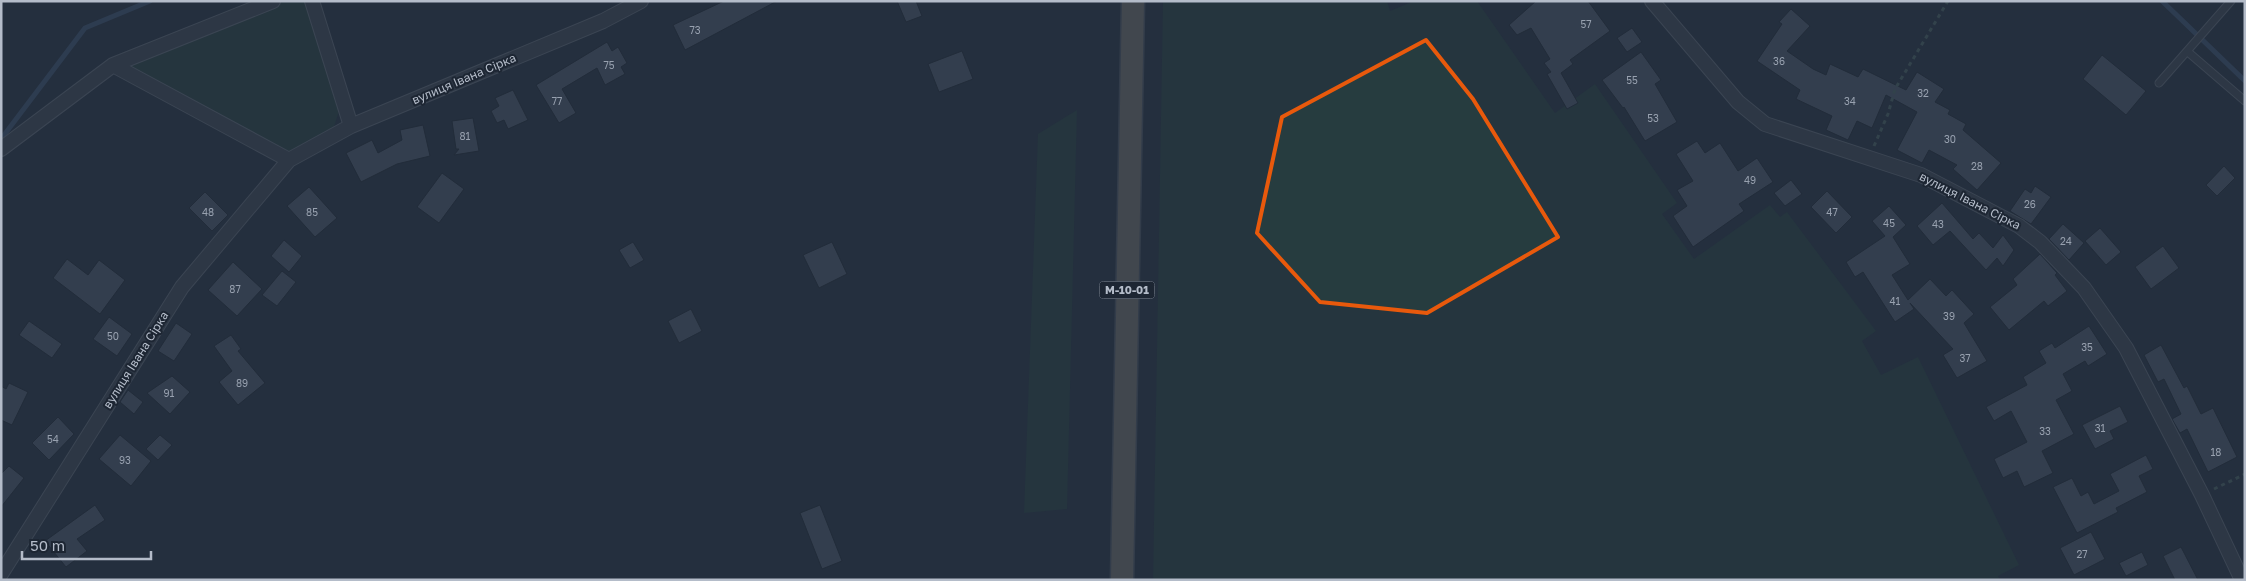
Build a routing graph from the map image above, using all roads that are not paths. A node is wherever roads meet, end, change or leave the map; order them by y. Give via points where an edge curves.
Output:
1 (274, 1) edge
2 (312, 1) edge
3 (640, 1) edge
4 (1132, 1) edge
5 (1652, 1) edge
6 (2231, 1) edge
7 (2188, 52) junction
8 (113, 65) junction
9 (2159, 83) dead end
10 (2245, 101) edge
11 (351, 126) junction
12 (1, 149) edge
13 (289, 160) junction
14 (1, 574) edge
15 (1122, 580) edge
16 (2242, 580) edge

1 - 8 street
2 - 11 street
3 - 11 street, вулиця Івана Сірка via 603,21
4 - 15 highway, М-10-01
5 - 16 street, вулиця Івана Сірка via 1754,117 1773,128 1913,172 1938,183 2020,226 2047,249 2084,288 2122,340
6 - 7 lane
7 - 9 lane
7 - 10 lane
8 - 12 street
8 - 13 street
11 - 13 street, вулиця Івана Сірка
13 - 14 street, вулиця Івана Сірка via 182,287

